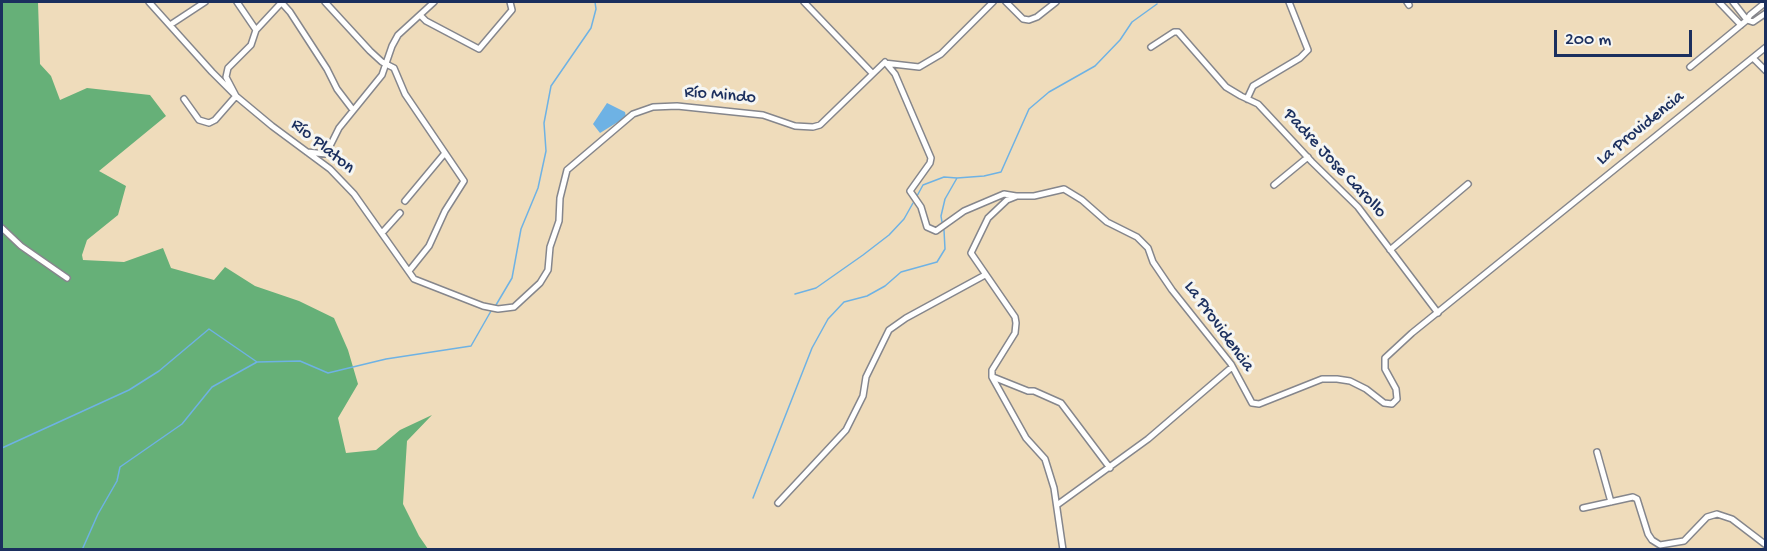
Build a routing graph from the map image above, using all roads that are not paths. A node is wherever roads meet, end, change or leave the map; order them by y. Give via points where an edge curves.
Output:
1 (149, 2) edge
2 (205, 2) edge
3 (237, 2) edge
4 (282, 2) edge
5 (325, 2) edge
6 (434, 2) edge
7 (804, 2) edge
8 (993, 2) edge
9 (1006, 2) edge
10 (1056, 2) edge
11 (1289, 2) edge
12 (1719, 2) edge
13 (1734, 2) edge
14 (1766, 2) edge
15 (511, 4) edge
16 (1766, 13) edge
17 (420, 15) junction
18 (1747, 20) junction
19 (170, 25) junction
20 (1741, 25) junction
21 (256, 30) junction
22 (1151, 47) dead end
23 (1766, 47) edge
24 (1753, 58) junction
25 (885, 62) junction
26 (387, 64) junction
27 (1690, 67) dead end
28 (1766, 71) edge
29 (872, 73) junction
30 (236, 96) junction
31 (184, 99) dead end
32 (1247, 99) junction
33 (353, 110) junction
34 (306, 152) junction
35 (445, 153) junction
36 (326, 154) junction
37 (1308, 157) junction
38 (330, 169) junction
39 (1468, 184) dead end
40 (1274, 185) dead end
41 (1017, 196) junction
42 (405, 201) dead end
43 (400, 213) dead end
44 (2, 228) edge
45 (382, 233) junction
46 (1390, 250) junction
47 (409, 271) junction
48 (986, 275) junction
49 (67, 278) dead end
50 (514, 307) joint
51 (1438, 313) junction
52 (1232, 367) junction
53 (992, 377) junction
54 (1598, 452) dead end
55 (1110, 468) junction
56 (1054, 488) junction
57 (1067, 497) junction
58 (1611, 502) junction
59 (778, 503) dead end
60 (1057, 505) junction
61 (1583, 508) dead end
62 (1766, 545) edge
63 (1063, 549) edge

1 - 19 street, Río Platon
2 - 19 street
3 - 21 street
4 - 21 street
4 - 33 street
5 - 26 street
6 - 17 street
7 - 29 street
8 - 25 street via 941,54 923,66
9 - 10 street via 1029,20
11 - 32 street via 1308,50 1253,86
12 - 20 street
13 - 18 street
14 - 18 street
15 - 17 street via 512,10 479,49
16 - 18 street via 1754,22
17 - 26 street via 398,35
18 - 20 street
19 - 30 street, Río Platon
20 - 27 street
21 - 30 street via 251,45 226,72
22 - 32 street, Padre Jose Carollo via 1178,32 1227,87
23 - 24 street, La Providencia
24 - 28 street
24 - 51 street, La Providencia
25 - 29 street, Río Mindo
25 - 41 street, La Providencia via 895,74 931,159 910,191 921,207 927,227 936,231 964,211 1004,194
26 - 33 street via 376,84
26 - 35 street via 394,68 405,94
29 - 50 street, Río Mindo via 820,125 813,127 795,126 763,115 677,106 653,107 633,114 567,170 548,270
30 - 31 street via 208,123 199,120
30 - 34 street, Río Platon
32 - 37 street, Padre Jose Carollo via 1258,104
33 - 36 street
34 - 36 street
34 - 38 street, Río Platon
35 - 42 street
35 - 47 street via 464,181 429,246
36 - 38 street
37 - 40 street
37 - 46 street, Padre Jose Carollo via 1358,207
38 - 45 street, Río Platon
39 - 46 street
41 - 48 street via 988,218 973,245 971,256
41 - 52 street, La Providencia via 1064,189 1107,222 1137,237 1148,248 1172,290
43 - 45 street
44 - 49 street
45 - 47 street, Río Platon
46 - 51 street, Padre Jose Carollo
47 - 50 street, Río Platon via 414,279 483,306
48 - 53 street via 1016,323 1016,333
48 - 59 street via 889,330 846,430
51 - 52 street, La Providencia via 1385,358 1385,369 1396,389 1397,399 1392,404 1350,381 1322,379 1255,405
52 - 55 street
53 - 55 street via 1061,403
53 - 56 street via 1026,438 1046,459
54 - 58 street
55 - 57 street
56 - 57 street
56 - 60 street
57 - 60 street
58 - 61 street
58 - 62 street via 1637,499 1648,534 1660,545 1684,540 1707,517 1717,514 1732,519
60 - 63 street

